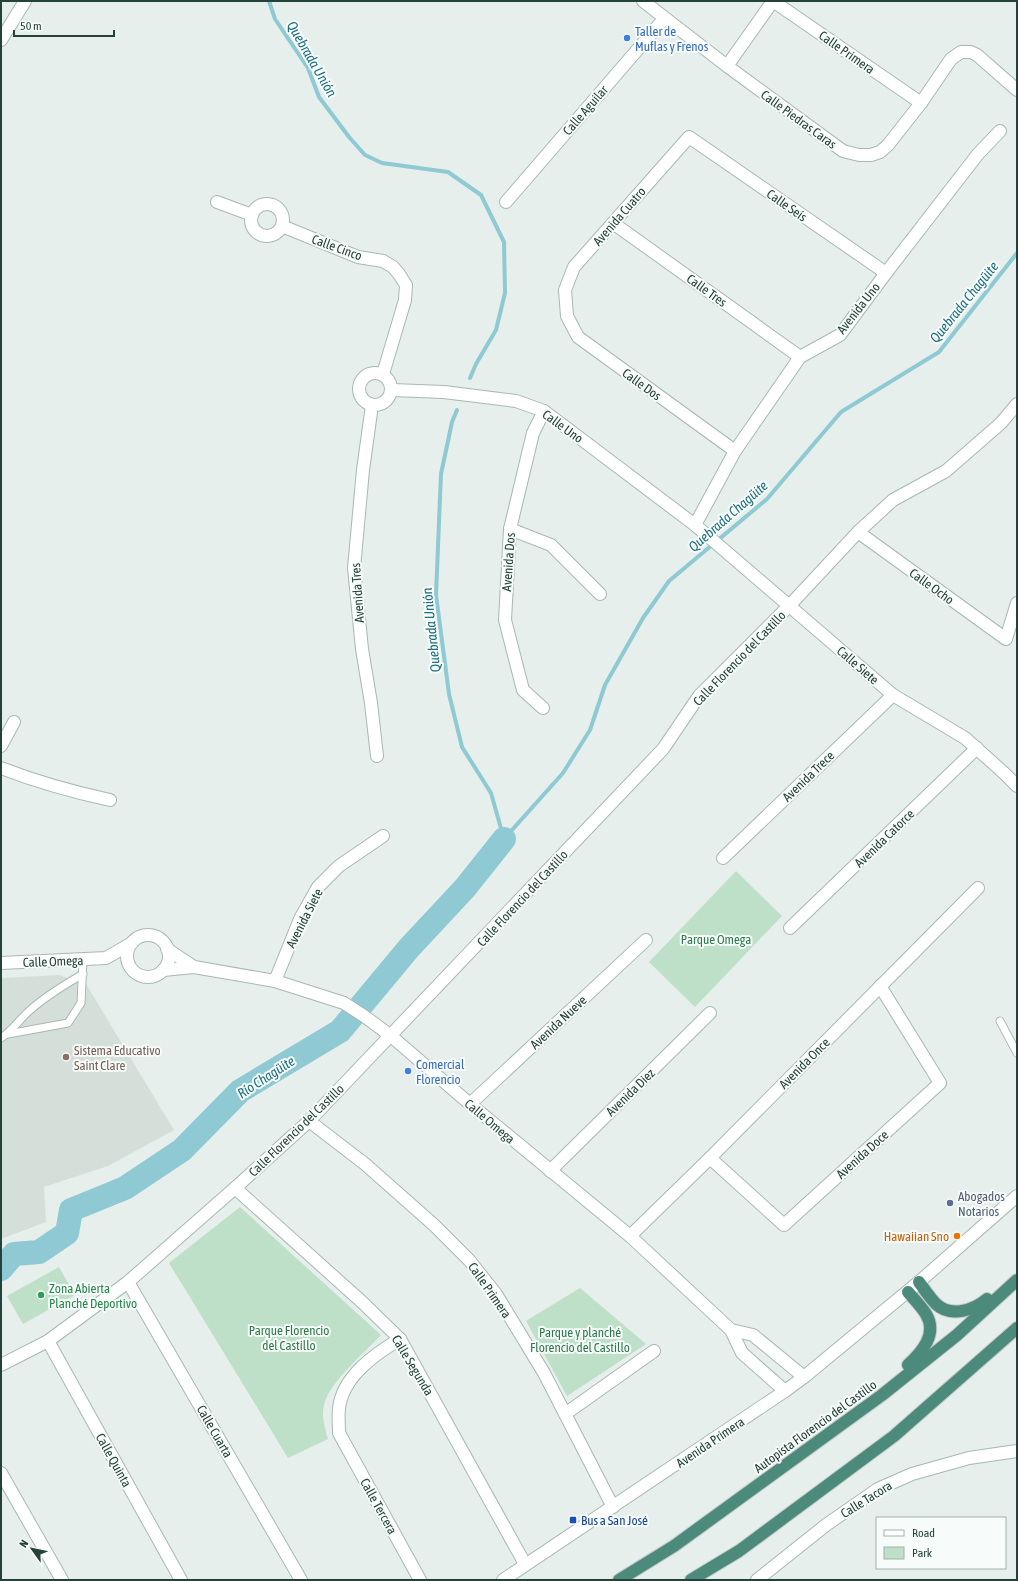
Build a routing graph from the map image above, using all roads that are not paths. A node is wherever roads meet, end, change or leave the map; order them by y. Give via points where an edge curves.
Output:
1 (25, 1) edge
2 (642, 1) edge
3 (773, 1) edge
4 (664, 19) junction
5 (1, 40) edge
6 (727, 66) junction
7 (1017, 90) edge
8 (921, 102) junction
9 (1000, 131) dead end
10 (688, 136) joint
11 (217, 202) dead end
12 (506, 202) dead end
13 (252, 215) junction
14 (613, 223) junction
15 (282, 226) junction
16 (886, 273) junction
17 (566, 304) joint
18 (800, 357) junction
19 (383, 374) junction
20 (392, 390) junction
21 (1017, 404) edge
22 (372, 405) junction
23 (544, 410) junction
24 (735, 451) junction
25 (695, 525) junction
26 (510, 529) junction
27 (858, 532) junction
28 (706, 534) joint
29 (600, 594) dead end
30 (1017, 602) edge
31 (790, 605) junction
32 (892, 695) junction
33 (543, 708) dead end
34 (14, 722) dead end
35 (1, 746) edge
36 (977, 748) junction
37 (377, 756) dead end
38 (1, 768) edge
39 (1017, 786) edge
40 (110, 800) dead end
41 (383, 836) dead end
42 (723, 858) dead end
43 (978, 888) dead end
44 (790, 928) dead end
45 (646, 940) dead end
46 (132, 943) junction
47 (167, 949) junction
48 (106, 958) junction
49 (83, 960) junction
50 (1, 963) edge
51 (130, 967) junction
52 (194, 967) junction
53 (164, 970) junction
54 (83, 974) junction
55 (275, 981) junction
56 (880, 986) junction
57 (710, 1013) dead end
58 (1000, 1021) dead end
59 (8, 1034) junction
60 (391, 1036) junction
61 (1, 1038) edge
62 (1017, 1053) edge
63 (470, 1104) junction
64 (309, 1121) junction
65 (710, 1158) junction
66 (550, 1171) junction
67 (235, 1188) junction
68 (1017, 1196) edge
69 (630, 1236) junction
70 (1017, 1273) edge
71 (1017, 1280) edge
72 (128, 1282) junction
73 (919, 1282) junction
74 (908, 1292) junction
75 (1017, 1328) edge
76 (731, 1330) junction
77 (400, 1339) junction
78 (48, 1341) junction
79 (654, 1350) dead end
80 (1, 1365) edge
81 (804, 1377) junction
82 (785, 1392) junction
83 (882, 1395) junction
84 (565, 1414) junction
85 (1017, 1451) edge
86 (1, 1473) edge
87 (613, 1507) junction
88 (525, 1564) junction
89 (62, 1580) edge
90 (181, 1580) edge
91 (301, 1580) edge
92 (420, 1580) edge
93 (503, 1580) edge
94 (620, 1580) edge
95 (691, 1580) edge
96 (757, 1580) edge

1 - 5 street
2 - 4 street, Calle Piedras Caras
3 - 6 street
3 - 8 street, Calle Primera
4 - 6 street, Calle Piedras Caras
4 - 12 street, Calle Aguilar
6 - 8 street, Calle Piedras Caras via 843,151 858,155 880,152
7 - 8 street, Calle Piedras Caras via 977,55 961,52 951,59
9 - 16 street, Avenida Uno via 978,154
10 - 14 street, Avenida Cuatro
10 - 16 street, Calle Seís
11 - 13 street
13 - 15 street via 253,230 263,237 275,235
13 - 15 street via 262,204 274,205 282,215
14 - 17 street, Avenida Cuatro via 574,267 566,290
14 - 18 street, Calle Tres
15 - 19 street, Calle Cinco via 358,257 383,261 393,266 399,274 406,285 405,300
16 - 18 street, Avenida Uno via 840,335
17 - 24 street, Calle Dos via 567,316 578,337
18 - 24 street, Avenida Uno
19 - 20 street via 391,383
19 - 22 street via 371,373 361,381 359,387 362,399
20 - 22 street via 388,400 378,406
20 - 23 street, Calle Uno via 444,392 516,401
21 - 27 street, Calle Florencio del Castillo via 1001,423 946,471 893,500
22 - 37 street, Avenida Tres via 354,568
23 - 25 street, Calle Uno
23 - 26 street, Avenida Dos via 533,433
24 - 25 street, Avenida Uno
25 - 28 street, Calle Uno
26 - 29 street via 551,545
26 - 33 street, Avenida Dos via 505,620 523,690
27 - 30 street, Calle Ocho via 1006,639
27 - 31 street, Calle Florencio del Castillo
28 - 31 street, Calle Siete
31 - 32 street, Calle Siete
31 - 60 street, Calle Florencio del Castillo via 699,696 663,749
32 - 36 street, Calle Siete via 965,738
32 - 42 street, Avenida Trece
34 - 35 street
36 - 39 street, Calle Siete
36 - 44 street, Avenida Catorce
38 - 40 street via 72,792
41 - 55 street, Avenida Siete via 339,866 318,887 300,919
43 - 56 street, Avenida Once
45 - 63 street, Avenida Nueve
46 - 47 street via 138,938 151,936 158,938
46 - 48 street, Calle Omega
46 - 51 street via 127,955
47 - 52 street, Calle Omega
47 - 53 street
48 - 49 street, Calle Omega
48 - 51 street, Calle Omega
49 - 50 street, Calle Omega
49 - 54 lane
51 - 53 street via 135,973 150,977
52 - 53 street, Calle Omega
52 - 55 street, Calle Omega
54 - 59 lane via 28,1011
54 - 59 lane via 81,1003 68,1023
55 - 60 street, Calle Omega via 344,1003
56 - 65 street, Avenida Once
56 - 65 street, Avenida Doce via 940,1083 784,1225
57 - 66 street, Avenida Diez
58 - 62 lane
59 - 61 lane
60 - 63 street, Calle Omega
60 - 64 street, Calle Florencio del Castillo
63 - 66 street, Calle Omega
64 - 67 street, Calle Florencio del Castillo
64 - 84 street, Calle Primera via 365,1164 470,1260 496,1294 544,1373
65 - 69 street, Avenida Once
66 - 69 street, Calle Omega
67 - 72 street, Calle Florencio del Castillo
67 - 77 street, Calle Segunda
68 - 73 street, Avenida Primera
69 - 76 street, Calle Omega
70 - 73 highway via 977,1306 958,1311 950,1311 937,1305
71 - 83 highway, Autopista Florencio del Castillo via 957,1335
72 - 78 street, Calle Florencio del Castillo
72 - 91 street, Calle Cuarta
73 - 74 street, Avenida Primera
74 - 81 street, Avenida Primera
74 - 83 highway via 926,1314 929,1321 929,1340
75 - 95 highway via 894,1436 738,1552
76 - 81 street, Calle Omega via 753,1336
76 - 82 street, Calle Omega via 742,1353
77 - 88 street, Calle Segunda
77 - 92 street, Calle Tercera via 358,1370 346,1388 339,1407 339,1433
78 - 80 street, Calle Florencio del Castillo
78 - 90 street, Calle Quinta
79 - 84 street
81 - 82 street, Avenida Primera
82 - 87 street, Avenida Primera
83 - 94 highway, Autopista Florencio del Castillo via 674,1546
84 - 87 street, Calle Primera
85 - 96 street, Calle Tacora via 962,1460 912,1474 878,1489 826,1525
86 - 89 street
87 - 88 street, Avenida Primera
88 - 93 street, Avenida Primera

